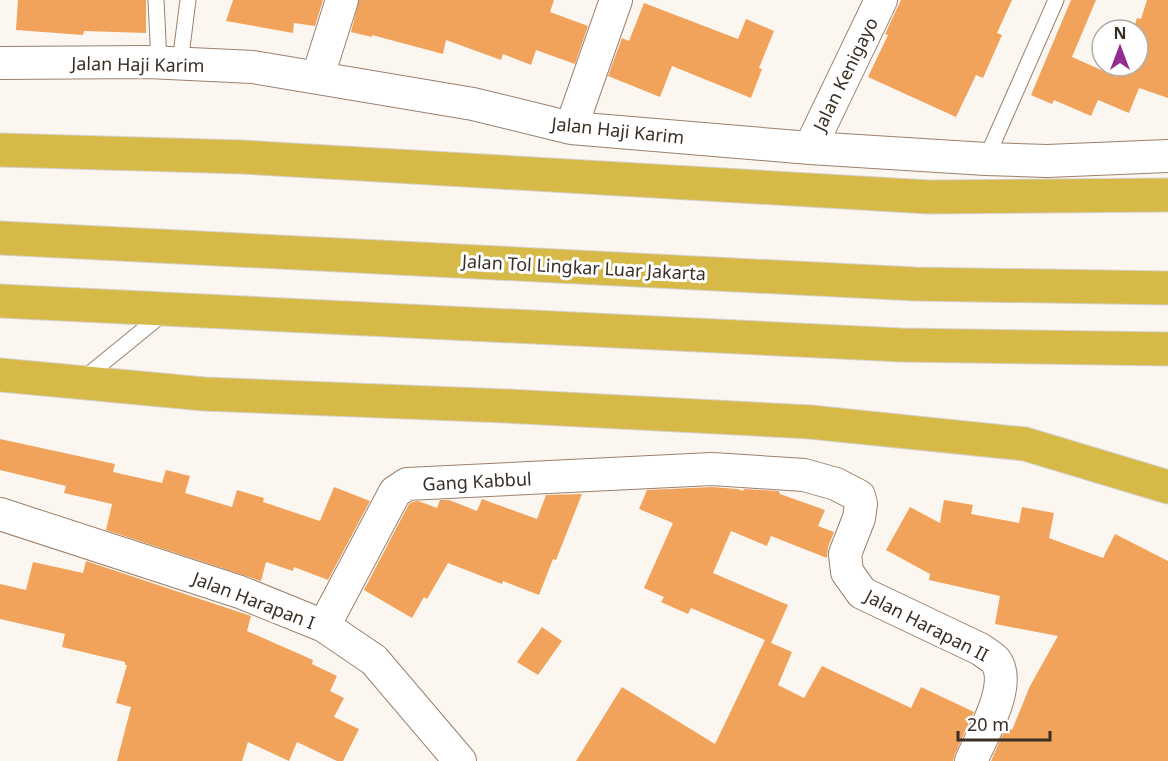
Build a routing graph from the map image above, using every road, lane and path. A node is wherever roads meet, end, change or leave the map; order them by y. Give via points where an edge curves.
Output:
1 (156, 0) edge
2 (188, 0) edge
3 (342, 0) edge
4 (616, 0) edge
5 (880, 0) edge
6 (1056, 0) edge
7 (0, 63) edge
8 (169, 63) junction
9 (318, 76) junction
10 (571, 128) junction
11 (810, 148) junction
12 (0, 150) edge
13 (1168, 156) edge
14 (986, 159) junction
15 (1168, 195) edge
16 (0, 238) edge
17 (1168, 288) edge
18 (0, 301) edge
19 (169, 309) junction
20 (1168, 349) edge
21 (0, 375) edge
22 (79, 382) junction
23 (712, 469) joint
24 (1168, 487) edge
25 (0, 514) edge
26 (324, 627) junction
27 (460, 761) edge
28 (971, 761) edge

1 - 8 lane
2 - 8 lane
3 - 9 street
4 - 10 street
5 - 11 street, Jalan Kenigayo
6 - 14 lane
7 - 8 street, Jalan Haji Karim
8 - 9 street, Jalan Haji Karim via 253,67
9 - 10 street, Jalan Haji Karim via 472,104
10 - 11 street, Jalan Haji Karim
11 - 14 street, Jalan Haji Karim
12 - 15 highway via 242,158 929,197
13 - 14 street, Jalan Haji Karim
16 - 17 highway, Jalan Tol Lingkar Luar Jakarta via 915,284
18 - 19 highway
19 - 20 highway via 901,345
19 - 22 lane
21 - 22 highway
22 - 24 highway via 204,394 810,422 1026,444
23 - 26 street, Gang Kabbul via 407,484 395,492
23 - 28 street, Jalan Harapan II via 804,475 859,495 859,518 845,554 847,572 862,593 980,649 995,661 1001,679 1000,693
25 - 26 street, Jalan Harapan I via 240,592
26 - 27 street, Jalan Harapan I via 374,660

